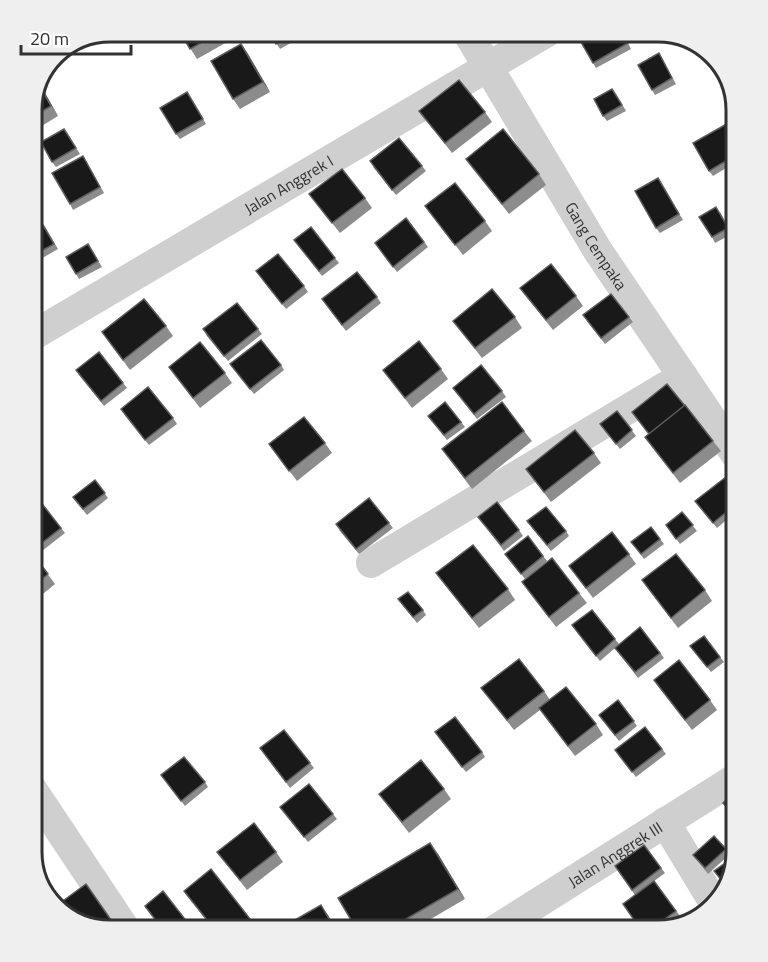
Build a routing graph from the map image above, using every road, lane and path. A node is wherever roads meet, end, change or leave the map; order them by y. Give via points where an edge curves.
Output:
1 (473, 42) edge
2 (530, 42) edge
3 (488, 66) junction
4 (42, 330) edge
5 (683, 376) junction
6 (726, 440) edge
7 (371, 563) dead end
8 (726, 784) edge
9 (42, 804) edge
10 (665, 822) junction
11 (710, 896) edge
12 (119, 920) edge
13 (511, 920) edge

1 - 3 street, Gang Cempaka
2 - 3 street, Jalan Anggrek I
3 - 4 street, Jalan Anggrek I
3 - 5 street, Gang Cempaka via 598,250
5 - 6 street, Gang Cempaka
5 - 7 street
8 - 10 street, Jalan Anggrek III
9 - 12 street
10 - 11 street
10 - 13 street, Jalan Anggrek III

